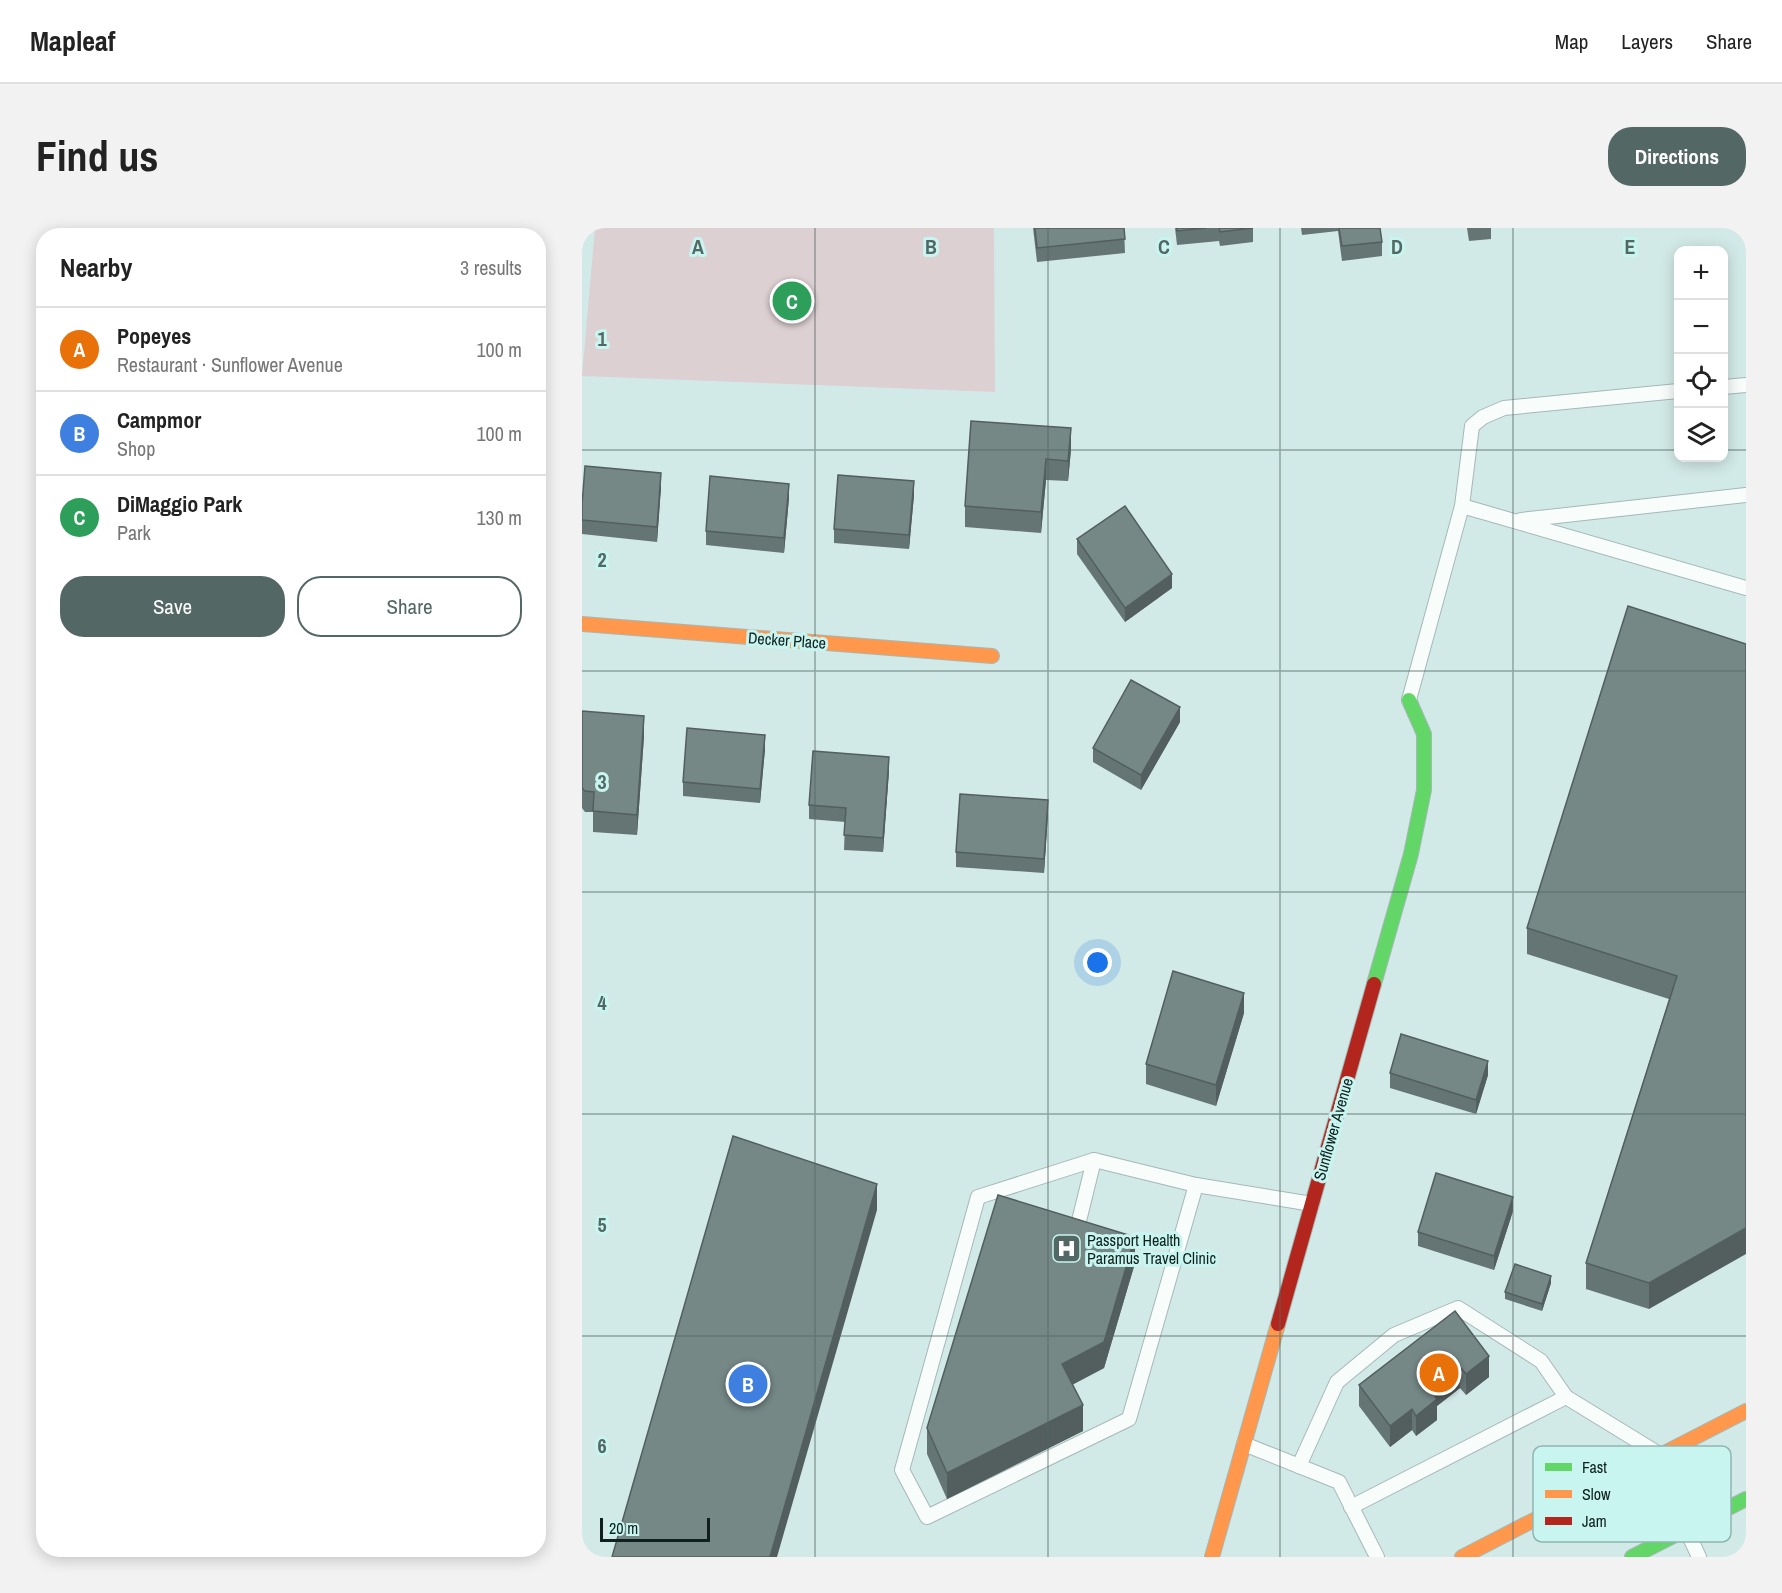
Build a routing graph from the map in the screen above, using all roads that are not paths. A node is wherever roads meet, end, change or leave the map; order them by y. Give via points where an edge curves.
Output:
1 (1746, 385) edge
2 (1728, 387) edge
3 (1674, 391) edge
4 (1746, 495) edge
5 (1462, 506) junction
6 (1514, 521) junction
7 (1746, 588) edge
8 (582, 624) edge
9 (992, 656) dead end
10 (1409, 700) joint
11 (1094, 1160) junction
12 (1196, 1185) junction
13 (1311, 1204) junction
14 (1078, 1226) edge
15 (1566, 1397) junction
16 (1746, 1411) edge
17 (1244, 1444) junction
18 (1646, 1446) edge
19 (1678, 1446) edge
20 (1299, 1466) junction
21 (1746, 1499) edge
22 (1731, 1506) edge
23 (1351, 1508) junction
24 (1533, 1521) edge
25 (1661, 1542) edge
26 (1692, 1542) edge
27 (1212, 1557) edge
28 (1377, 1557) edge
29 (1462, 1557) edge
30 (1632, 1557) edge
31 (1699, 1557) edge

1 - 2 lane
3 - 5 lane via 1504,408 1483,417 1472,426
4 - 6 lane
5 - 6 lane
5 - 10 lane
6 - 7 lane
8 - 9 main road, Decker Place
10 - 13 main road, Sunflower Avenue via 1424,734 1424,790 1411,854
11 - 12 lane
11 - 12 lane via 978,1197 902,1470 927,1517 1129,1419
11 - 14 lane
12 - 13 lane
13 - 17 main road, Sunflower Avenue
15 - 18 lane
15 - 20 lane via 1541,1361 1458,1308 1394,1335 1337,1382
15 - 23 lane
16 - 19 main road
17 - 20 lane
17 - 27 main road, Sunflower Avenue
20 - 23 lane via 1339,1482
21 - 22 main road
23 - 28 lane
24 - 29 main road
25 - 30 main road
26 - 31 lane

